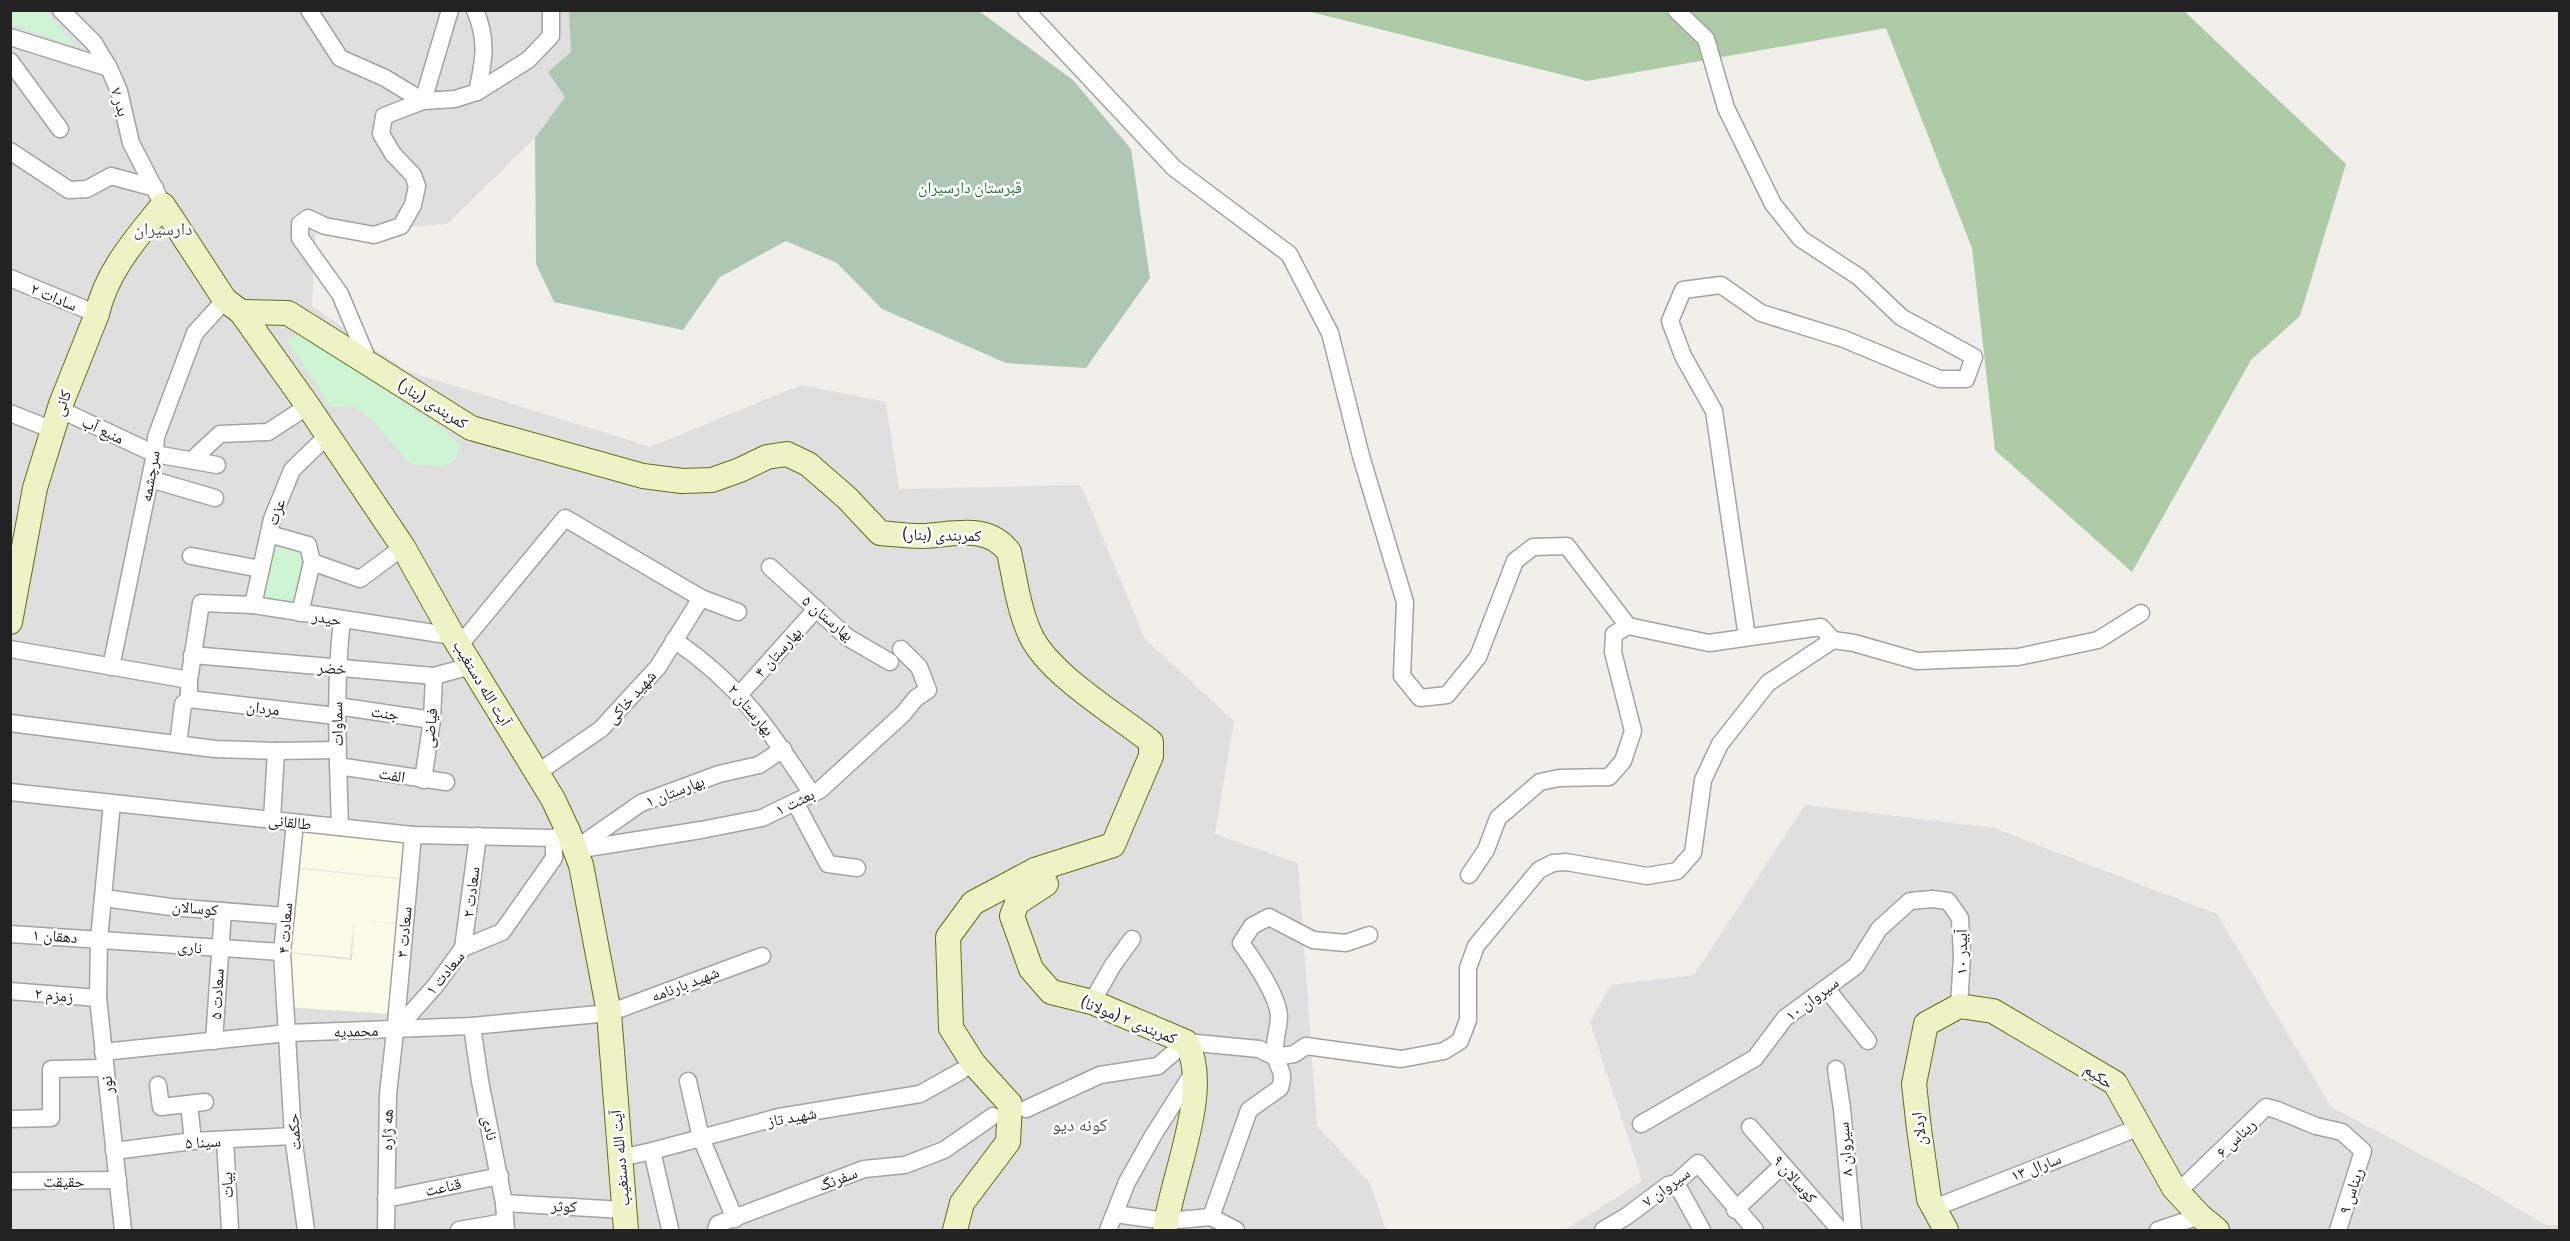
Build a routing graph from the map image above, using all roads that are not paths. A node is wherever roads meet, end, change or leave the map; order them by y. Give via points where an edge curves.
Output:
1 (61, 10) edge
2 (309, 10) edge
3 (450, 10) edge
4 (475, 10) edge
5 (551, 10) edge
6 (1026, 10) edge
7 (1676, 10) edge
8 (10, 37) edge
9 (10, 61) edge
10 (109, 68) junction
11 (477, 92) junction
12 (423, 101) junction
13 (60, 129) dead end
14 (10, 151) edge
15 (159, 196) junction
16 (10, 278) edge
17 (233, 306) junction
18 (98, 314) junction
19 (370, 365) junction
20 (308, 406) junction
21 (10, 413) edge
22 (56, 420) junction
23 (328, 435) junction
24 (155, 454) junction
25 (192, 460) junction
26 (218, 465) dead end
27 (150, 479) junction
28 (215, 498) dead end
29 (269, 534) junction
30 (403, 547) junction
31 (191, 556) dead end
32 (312, 562) junction
33 (770, 567) dead end
34 (261, 569) junction
35 (701, 598) junction
36 (254, 605) junction
37 (816, 609) junction
38 (738, 612) dead end
39 (2141, 613) dead end
40 (300, 614) junction
41 (342, 620) junction
42 (10, 621) edge
43 (1628, 626) junction
44 (1747, 637) junction
45 (675, 640) junction
46 (1833, 640) junction
47 (10, 649) edge
48 (461, 649) junction
49 (192, 655) junction
50 (896, 655) joint
51 (111, 668) junction
52 (336, 668) junction
53 (434, 676) junction
54 (189, 680) junction
55 (740, 694) junction
56 (189, 699) junction
57 (336, 711) junction
58 (432, 720) junction
59 (10, 723) edge
60 (178, 744) junction
61 (783, 749) junction
62 (276, 752) junction
63 (338, 758) junction
64 (537, 773) junction
65 (423, 780) junction
66 (446, 782) dead end
67 (10, 792) edge
68 (812, 794) junction
69 (795, 802) junction
70 (112, 803) junction
71 (272, 820) junction
72 (295, 823) junction
73 (340, 827) junction
74 (412, 835) junction
75 (478, 836) junction
76 (566, 840) junction
77 (857, 868) dead end
78 (1469, 875) dead end
79 (1041, 877) junction
80 (104, 898) junction
81 (1948, 901) joint
82 (223, 911) junction
83 (286, 916) junction
84 (10, 933) edge
85 (1369, 935) dead end
86 (99, 939) junction
87 (1132, 939) dead end
88 (464, 948) junction
89 (219, 949) junction
90 (282, 952) junction
91 (762, 956) dead end
92 (1826, 988) junction
93 (10, 991) edge
94 (98, 998) junction
95 (1092, 1002) junction
96 (1959, 1006) junction
97 (609, 1013) junction
98 (472, 1026) junction
99 (396, 1030) junction
100 (288, 1033) junction
101 (214, 1041) junction
102 (1868, 1041) dead end
103 (1186, 1042) junction
104 (1275, 1057) junction
105 (104, 1060) junction
106 (1836, 1069) dead end
107 (961, 1071) dead end
108 (1193, 1073) junction
109 (688, 1082) dead end
110 (158, 1085) dead end
111 (1026, 1110) dead end
112 (993, 1116) dead end
113 (10, 1119) edge
114 (1641, 1124) dead end
115 (1750, 1127) dead end
116 (2140, 1127) junction
117 (293, 1136) junction
118 (701, 1138) junction
119 (225, 1140) junction
120 (193, 1142) junction
121 (114, 1151) junction
122 (2363, 1151) joint
123 (652, 1152) junction
124 (620, 1158) junction
125 (1783, 1165) junction
126 (500, 1176) junction
127 (118, 1180) junction
128 (10, 1181) edge
129 (1676, 1183) junction
130 (2178, 1192) junction
131 (386, 1199) junction
132 (504, 1203) junction
133 (1934, 1208) junction
134 (1736, 1210) junction
135 (1115, 1214) junction
136 (1211, 1217) junction
137 (735, 1219) junction
138 (625, 1220) edge
139 (2208, 1223) edge
140 (505, 1226) edge
141 (1166, 1226) edge
142 (670, 1229) dead end
143 (123, 1230) edge
144 (230, 1230) edge
145 (306, 1230) edge
146 (386, 1230) edge
147 (459, 1230) edge
148 (716, 1230) edge
149 (955, 1230) edge
150 (1108, 1230) edge
151 (1234, 1230) edge
152 (1603, 1230) edge
153 (1702, 1230) edge
154 (1755, 1230) edge
155 (1840, 1230) edge
156 (1852, 1230) edge
157 (1946, 1230) edge
158 (2158, 1230) edge
159 (2338, 1230) edge

1 - 10 street, بدر ۷ via 94,43
2 - 12 street via 340,58
3 - 12 street
4 - 11 street via 483,29 483,64
5 - 11 street via 551,36 528,60
6 - 43 street via 1174,168 1289,254 1330,333 1361,456 1405,603 1402,676 1420,698 1447,695 1478,657 1515,561 1533,547 1567,546
7 - 44 street via 1706,39 1726,108 1773,204 1801,239 1859,277 1901,318 1974,357 1966,379 1940,379 1844,339 1761,313 1721,285 1683,290 1670,321 1683,356 1714,411
8 - 10 street
9 - 13 street
10 - 15 street, بدر ۷ via 131,143
11 - 12 street via 455,99
12 - 19 street via 384,116 381,134 417,186 413,205 401,226 374,235 325,226 308,218 300,224 300,238 340,294
14 - 15 street via 69,190 87,189 111,176
15 - 17 street, آیت الله دستغیب
15 - 18 street, کانی via 100,300
16 - 18 street, سادات ۲
17 - 19 street, کمربندی (بنار) via 288,313
17 - 20 street, آیت الله دستغیب
17 - 24 street, سرچشمه via 195,333 156,437
18 - 22 street, کانی
19 - 79 street, کمربندی (بنار) via 471,428 643,476 712,480 767,457 787,454 808,464 880,533 966,533 1001,541 1009,552 1030,635 1042,656 1150,742 1151,756 1113,845
20 - 23 street, آیت الله دستغیب
20 - 25 street via 268,432 220,434
21 - 22 street, منبع آب
22 - 24 street, منبع آب
22 - 42 street, کانی via 35,488
23 - 29 street, عزت via 292,470
23 - 30 street, آیت الله دستغیب
24 - 25 street, منبع آب
24 - 27 street, سرچشمه
25 - 26 street, منبع آب
27 - 28 street
27 - 51 street, سرچشمه
29 - 32 street via 308,545
29 - 34 street, عزت
30 - 32 street via 360,579
30 - 48 street, آیت الله دستغیب
31 - 34 street
32 - 40 street
33 - 37 street, بهارستان ۵
34 - 36 street, عزت
35 - 38 street
35 - 45 street, شهید خاکی
35 - 48 street via 565,518
36 - 40 street, حیدر
36 - 49 street, حیدر via 201,603
37 - 50 street, بهارستان ۵ via 847,637
37 - 55 street, بهارستان ۴
39 - 46 street via 2098,640 2018,657 1917,661
40 - 41 street, حیدر
41 - 48 street, حیدر
41 - 52 street, سماوات
43 - 44 street via 1709,643
43 - 78 street via 1614,634 1613,652 1633,731 1623,761 1609,777 1540,782 1498,818 1486,850
44 - 46 street via 1821,627
45 - 55 street, بهارستان ۲
45 - 64 street, شهید خاکی via 658,667 601,729
46 - 104 street via 1768,683 1720,744 1703,780 1694,853 1677,871 1647,876 1566,862 1539,870 1476,946 1468,968 1468,1020 1460,1041 1444,1051 1401,1059 1306,1046 1294,1054
47 - 51 street
48 - 53 street, خضر
48 - 64 street, آیت الله دستغیب
49 - 52 street, خضر
49 - 54 street
50 - 68 street, بعثت ۱ via 919,667 928,690
51 - 54 street
52 - 53 street, خضر
52 - 57 street, سماوات
53 - 58 street, فیاضی
54 - 56 street
55 - 61 street, بهارستان ۲
56 - 57 street, مردان
56 - 60 street via 183,704
57 - 58 street, جنت
57 - 63 street, سماوات
58 - 65 street, فیاضی
59 - 60 street, الفت
60 - 62 street, الفت
61 - 68 street, بهارستان ۲
61 - 76 street, بهارستان ۱ via 759,765 720,774 641,803
62 - 63 street, الفت
62 - 71 street
63 - 65 street, الفت
63 - 73 street, سماوات
64 - 76 street, آیت الله دستغیب
65 - 66 street, الفت
67 - 70 street, طالقانی
68 - 69 street, بعثت ۱
69 - 76 street, بعثت ۱ via 762,818 701,830
69 - 77 street via 828,864
70 - 71 street, طالقانی
70 - 80 street, نور
71 - 72 street, طالقانی
72 - 73 street, طالقانی
72 - 83 street, سعادت ۴
73 - 74 street, طالقانی
74 - 75 street, طالقانی
74 - 99 street, سعادت ۳
75 - 76 street, طالقانی
75 - 88 street, سعادت ۲
76 - 88 street, سعادت ۱ via 501,932
76 - 97 street, آیت الله دستغیب via 592,917
79 - 95 street, کمربندی ۲ (مولانا) via 1017,903 1012,916 1031,969 1051,992
79 - 149 street, کمربندی (بنار) via 973,903 948,937 951,1028 973,1063 1010,1104 1008,1142 962,1203
80 - 82 street, کوسالان
80 - 86 street, نور
81 - 92 street, سیروان ۱۰ via 1910,901 1879,929 1856,966
81 - 96 street, آبیدر ۱۰ via 1960,918
82 - 83 street, کوسالان
82 - 89 street, سعادت ۵
83 - 90 street, سعادت ۴
84 - 86 street, دهقان ۱
85 - 104 street via 1346,943 1313,940 1269,917 1252,926 1241,943 1270,990 1279,1014
86 - 89 street, ناری
86 - 94 street, نور
87 - 95 street
88 - 99 street, سعادت ۱
89 - 90 street, ناری
89 - 101 street, سعادت ۵
90 - 100 street, سعادت ۴
91 - 97 street, شهید بارنامه
92 - 102 street
92 - 114 street, سیروان ۱۰ via 1785,1018 1755,1058
93 - 94 street, زمزم ۲
94 - 105 street, نور
95 - 103 street, کمربندی ۲ (مولانا)
96 - 116 street, حکیم via 1993,1011 2115,1083
96 - 133 street, اردلان via 1926,1024 1914,1084 1929,1199
97 - 98 street, محمدیه
97 - 124 street, آیت الله دستغیب
98 - 99 street, محمدیه
98 - 126 street, نادی
99 - 100 street, محمدیه
99 - 131 street, هه ژاره via 388,1094
100 - 101 street, محمدیه
100 - 117 street, حکمت
101 - 105 street, محمدیه
103 - 104 street via 1259,1048
103 - 108 street, کمربندی ۲ (مولانا) via 1194,1056
103 - 111 street via 1158,1066 1100,1075
104 - 136 street via 1283,1071 1280,1088 1249,1110
105 - 113 street, محمدیه via 51,1069 51,1118
105 - 121 street, نور
106 - 156 street, سیروان ۸
107 - 118 street, شهید تاز via 920,1094 779,1117
108 - 135 street via 1127,1182
108 - 141 street, کمربندی ۲ (مولانا) via 1192,1111
109 - 118 street
110 - 120 street via 160,1107 197,1103
112 - 137 street, سفرنگ via 944,1150 904,1165 864,1169
115 - 125 street, کوسالان ۹
116 - 130 street, حکیم
116 - 133 street, سارال ۱۳
117 - 119 street, سینا ۵
117 - 145 street, حکمت
118 - 123 street, شهید تاز
118 - 137 street
119 - 120 street, سینا ۵
119 - 144 street, بیات
120 - 121 street, سینا ۵
121 - 127 street, نور
122 - 130 street, ریناس ۶ via 2342,1132 2266,1107
122 - 159 street, ریناس ۹
123 - 124 street, شهید تاز
123 - 142 street
124 - 138 street, آیت الله دستغیب
125 - 134 street
125 - 155 street, کوسالان ۹
126 - 131 street, قناعت
126 - 132 street, نادی
127 - 128 street, حقیقت
127 - 143 street, نور
129 - 134 street, سیروان ۷ via 1698,1163
129 - 152 street, سیروان ۷
129 - 153 street
130 - 139 street, حکیم
131 - 146 street, هه ژاره
132 - 138 street, کوثر
132 - 140 street, نادی
133 - 157 street, اردلان
134 - 154 street
135 - 141 street
135 - 150 street
136 - 141 street
136 - 151 street
137 - 148 street, سفرنگ via 718,1224
139 - 158 street
140 - 147 street

